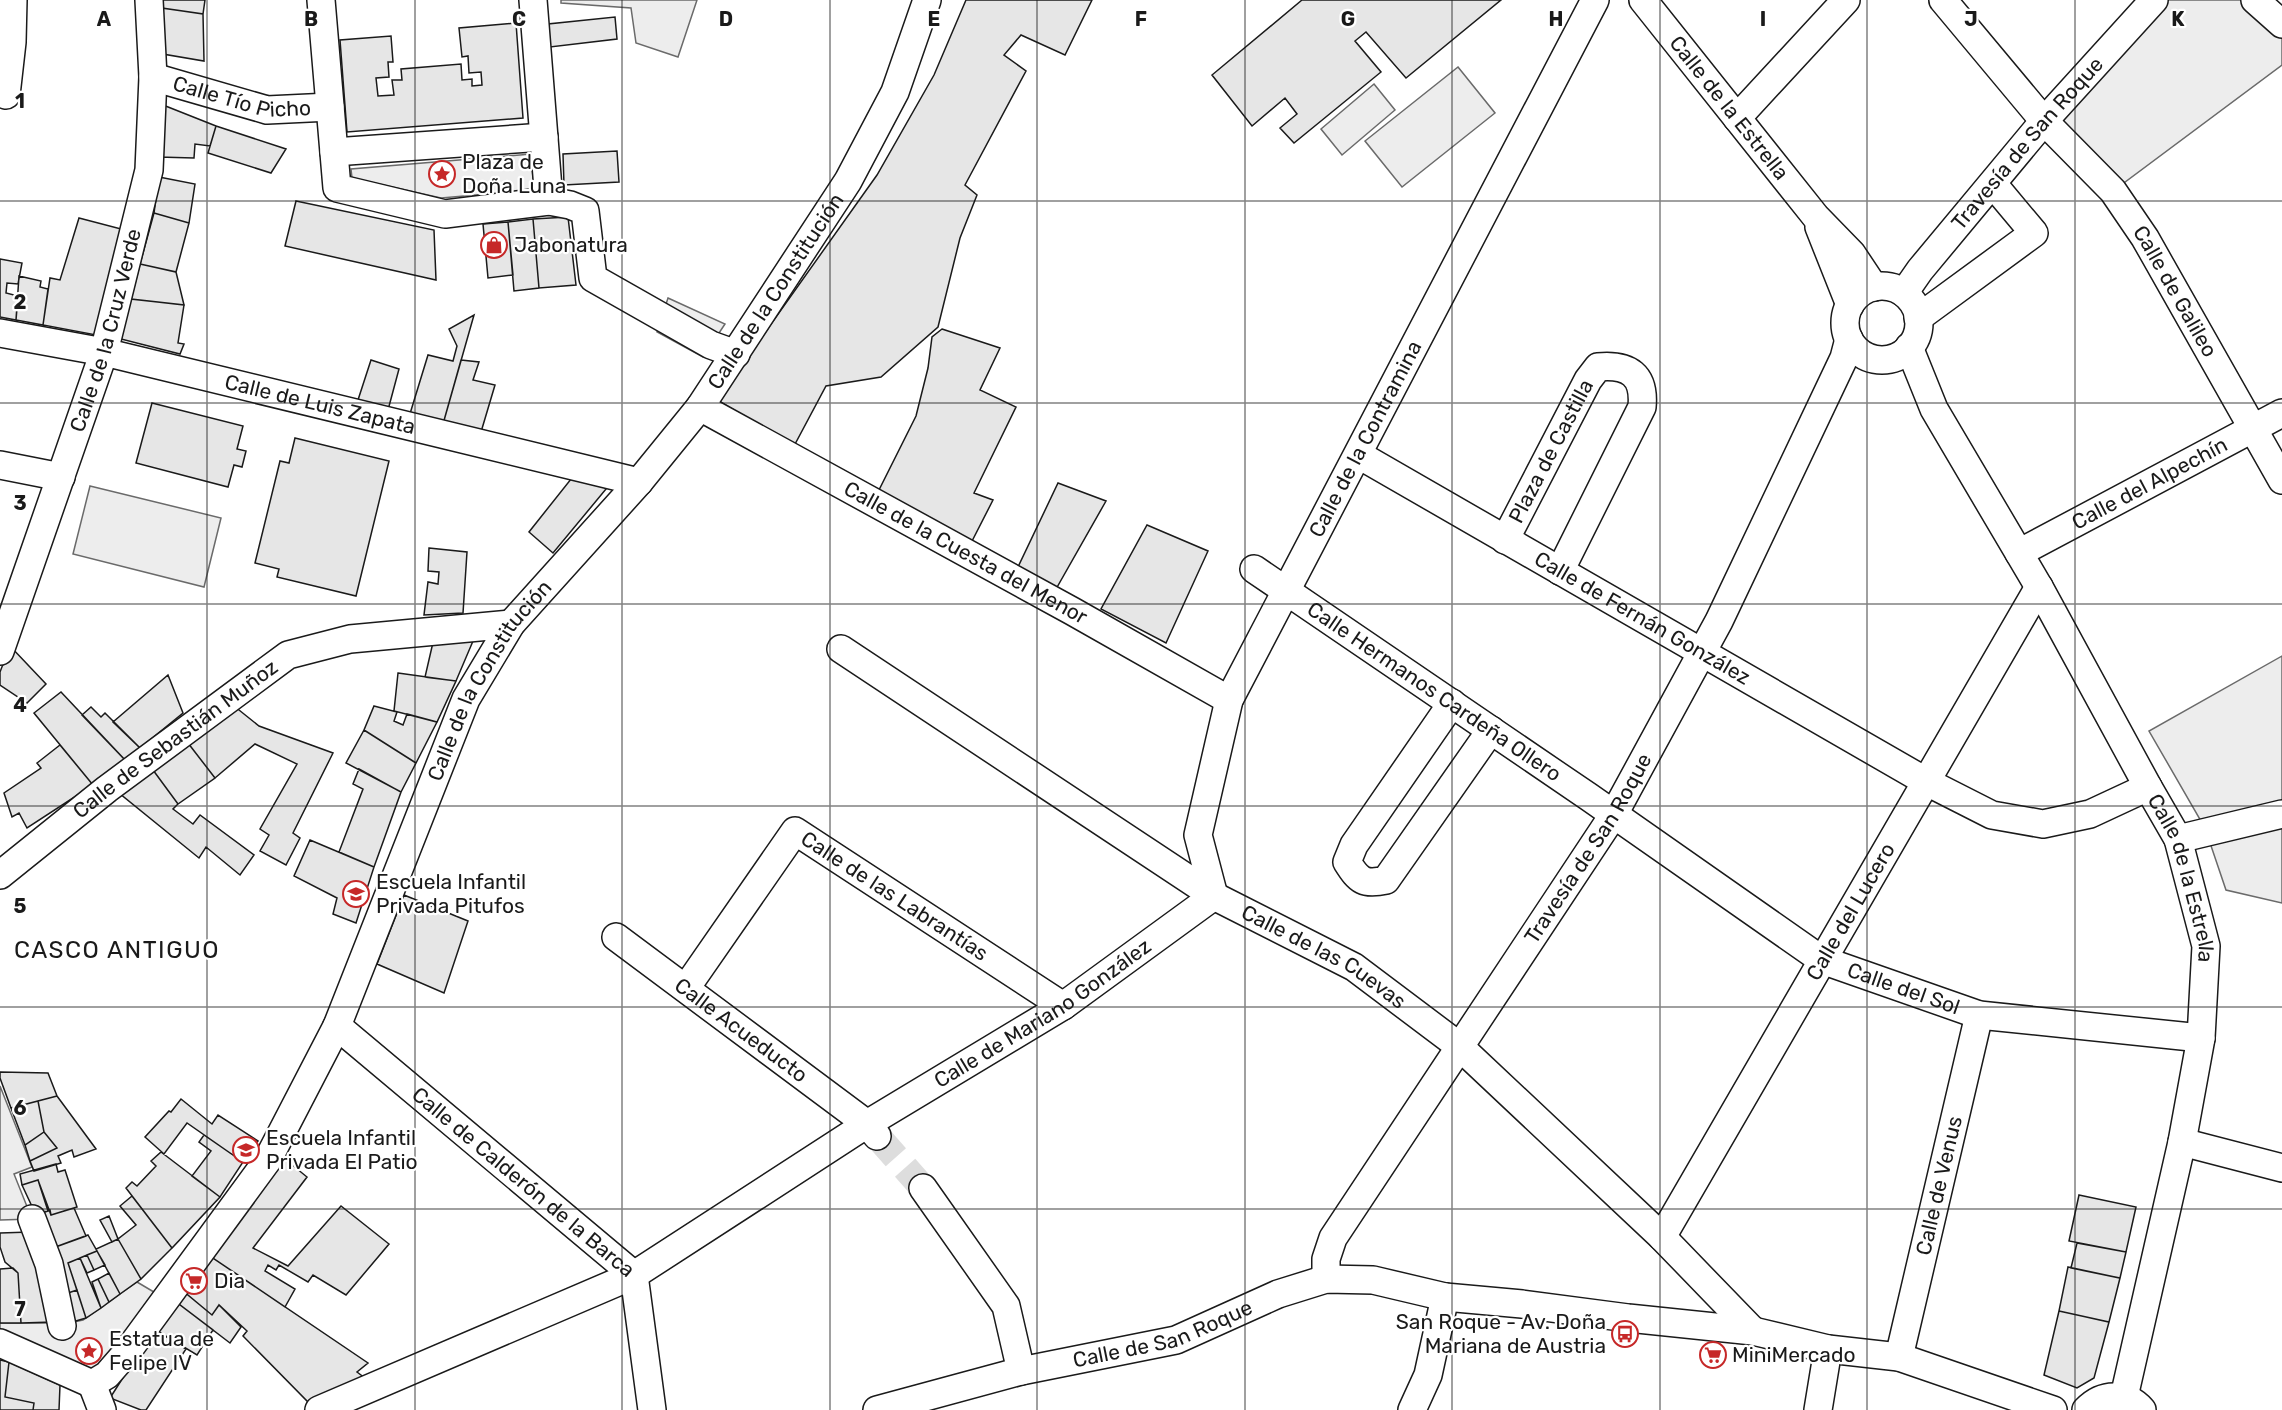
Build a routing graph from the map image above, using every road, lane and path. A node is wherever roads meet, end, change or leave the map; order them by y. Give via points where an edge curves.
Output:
1 (14, 0) edge
2 (149, 0) edge
3 (321, 0) edge
4 (533, 0) edge
5 (927, 0) edge
6 (1595, 0) edge
7 (1643, 0) edge
8 (1846, 0) edge
9 (1943, 0) edge
10 (2154, 0) edge
11 (2255, 0) edge
12 (2282, 24) edge
13 (153, 77) junction
14 (6, 95) dead end
15 (330, 107) junction
16 (1737, 118) junction
17 (2044, 121) junction
18 (544, 137) junction
19 (334, 152) junction
20 (1993, 184) junction
21 (549, 201) junction
22 (1816, 218) junction
23 (1874, 286) junction
24 (1904, 293) junction
25 (1850, 305) junction
26 (1918, 318) junction
27 (0, 333) edge
28 (1849, 339) junction
29 (1909, 347) junction
30 (104, 352) junction
31 (736, 354) junction
32 (1878, 359) junction
33 (1824, 398) junction
34 (700, 408) junction
35 (1934, 409) junction
36 (2282, 413) edge
37 (2253, 429) junction
38 (1359, 455) junction
39 (0, 465) edge
40 (61, 477) junction
41 (2282, 480) edge
42 (639, 482) junction
43 (1505, 540) junction
44 (2019, 553) junction
45 (1254, 569) dead end
46 (1560, 571) junction
47 (2039, 587) junction
48 (1287, 591) junction
49 (511, 624) junction
50 (841, 649) dead end
51 (0, 651) edge
52 (1701, 652) junction
53 (1229, 700) junction
54 (1452, 703) junction
55 (1491, 730) junction
56 (1927, 782) junction
57 (2148, 787) junction
58 (1614, 814) junction
59 (2282, 814) edge
60 (2178, 839) junction
61 (0, 875) edge
62 (1214, 896) junction
63 (616, 937) dead end
64 (1822, 960) junction
65 (686, 988) junction
66 (1064, 1006) junction
67 (1979, 1015) junction
68 (337, 1026) junction
69 (2201, 1038) junction
70 (1459, 1046) junction
71 (873, 1131) junction
72 (2182, 1142) junction
73 (2282, 1168) edge
74 (923, 1188) tunnel mouth
75 (32, 1219) dead end
76 (1662, 1237) junction
77 (633, 1275) junction
78 (1326, 1279) junction
79 (1445, 1297) junction
80 (62, 1326) dead end
81 (1754, 1331) junction
82 (0, 1343) edge
83 (1828, 1349) junction
84 (1899, 1357) junction
85 (1021, 1371) junction
86 (92, 1384) junction
87 (2133, 1404) edge
88 (86, 1410) edge
89 (102, 1410) edge
90 (319, 1410) edge
91 (652, 1410) edge
92 (877, 1410) edge
93 (1412, 1410) edge
94 (1818, 1410) edge
95 (2053, 1410) edge
96 (2085, 1410) edge

1 - 14 street
2 - 13 street, Calle de la Cruz Verde
3 - 15 street
4 - 18 street
5 - 31 street, Calle de la Constitución via 895,92 848,181
6 - 38 street, Calle de la Contramina
7 - 16 street, Calle de la Estrella
8 - 16 street
9 - 17 street, Calle de Galileo
10 - 17 street, Travesía de San Roque
11 - 12 street
13 - 15 street, Calle Tío Picho via 267,110
13 - 30 street, Calle de la Cruz Verde via 148,170
15 - 19 street
16 - 22 street, Calle de la Estrella
17 - 20 street, Travesía de San Roque
17 - 37 street, Calle de Galileo via 2113,191 2145,238
18 - 19 street
18 - 21 street
19 - 21 street via 337,188 445,214
20 - 24 street, Travesía de San Roque
20 - 26 street via 2034,233
21 - 31 street via 585,211 593,278 711,345
22 - 23 street, Calle de la Estrella via 1852,254
22 - 25 street, Calle de la Estrella
23 - 24 street
23 - 25 street via 1856,296
24 - 26 street via 1916,308
25 - 28 street via 1845,322
26 - 29 street via 1915,339
27 - 30 street, Calle de Luis Zapata
28 - 32 street via 1863,354
28 - 33 street, Travesía de San Roque
29 - 32 street via 1893,358
29 - 35 street, Calle de la Estrella
30 - 40 street, Calle de la Cruz Verde
30 - 42 street, Calle de Luis Zapata
31 - 34 street, Calle de la Constitución
32 - 33 street, Travesía de San Roque via 1853,366
32 - 35 street, Calle de la Estrella
33 - 52 street, Travesía de San Roque
34 - 42 street, Calle de la Constitución
34 - 53 street, Calle de la Cuesta del Menor
35 - 44 street, Calle de la Estrella
36 - 37 street, Calle del Alpechín
37 - 41 street, Calle de Galileo
37 - 44 street, Calle del Alpechín
38 - 43 street, Calle de Fernán González
38 - 48 street, Calle de la Contramina
39 - 40 street
40 - 51 street, Calle de la Cruz Verde
42 - 49 street, Calle de la Constitución
43 - 46 street, Calle de Fernán González
43 - 46 street, Plaza de Castilla via 1588,380 1598,367 1626,370 1637,377 1644,390 1642,407
44 - 47 street, Calle de la Estrella
45 - 48 street, Calle Hermanos Cardeña Ollero
46 - 52 street, Calle de Fernán González
47 - 56 street, Calle del Lucero
47 - 57 street, Calle de la Estrella
48 - 53 street, Calle de la Contramina
48 - 54 street, Calle Hermanos Cardeña Ollero
49 - 61 street, Calle de Sebastián Muñoz via 350,639 288,655 107,789
49 - 68 street, Calle de la Constitución via 466,699
50 - 62 street, Calle de las Cuevas
52 - 56 street, Calle de Fernán González
52 - 58 street, Travesía de San Roque
53 - 62 street, Calle de la Contramina via 1198,835
54 - 55 street, Calle Hermanos Cardeña Ollero
54 - 55 street via 1354,845 1347,862 1357,878 1371,884 1386,880
55 - 58 street, Calle Hermanos Cardeña Ollero
56 - 57 street, Calle de Fernán González via 1992,815 2043,824 2090,814
56 - 64 street, Calle del Lucero
57 - 60 street, Calle de la Estrella
58 - 64 street, Calle del Sol
58 - 70 street, Travesía de San Roque
59 - 60 street
60 - 69 street, Calle de la Estrella via 2206,946
62 - 66 street, Calle de Mariano González
62 - 70 street, Calle de las Cuevas via 1354,967
63 - 65 street, Calle Acueducto
64 - 67 street, Calle del Sol
64 - 76 street, Calle del Lucero
65 - 66 street, Calle de las Labrantías via 795,831
65 - 71 street, Calle Acueducto
66 - 71 street, Calle de Mariano González
67 - 69 street, Calle del Sol
67 - 84 street, Calle de Venus
68 - 77 street, Calle de Calderón de la Barca
68 - 86 street, Calle de la Constitución via 267,1161 127,1352 107,1376
69 - 72 street, Calle de la Estrella
70 - 76 street, Calle de las Cuevas
70 - 78 street, Travesía de San Roque via 1332,1238
71 - 77 street, Calle de Mariano González
72 - 73 street
72 - 87 street, Calle de la Estrella
74 - 85 street via 1006,1306
75 - 80 street via 49,1264
76 - 81 street, Calle de las Cuevas
77 - 90 street, Calle de Mariano González
77 - 91 street, Calle de Calderón de la Barca
78 - 79 street, Calle de San Roque via 1373,1280
78 - 85 street, Calle de San Roque via 1278,1294 1176,1340
79 - 81 street, Calle de San Roque
79 - 93 street via 1428,1375
81 - 83 street, Calle de San Roque
82 - 86 street
83 - 84 street, Calle de San Roque
83 - 94 street
84 - 95 street, Calle de San Roque
85 - 92 street, Calle de San Roque
86 - 88 street
86 - 89 street
87 - 96 street via 2113,1396 2103,1397

